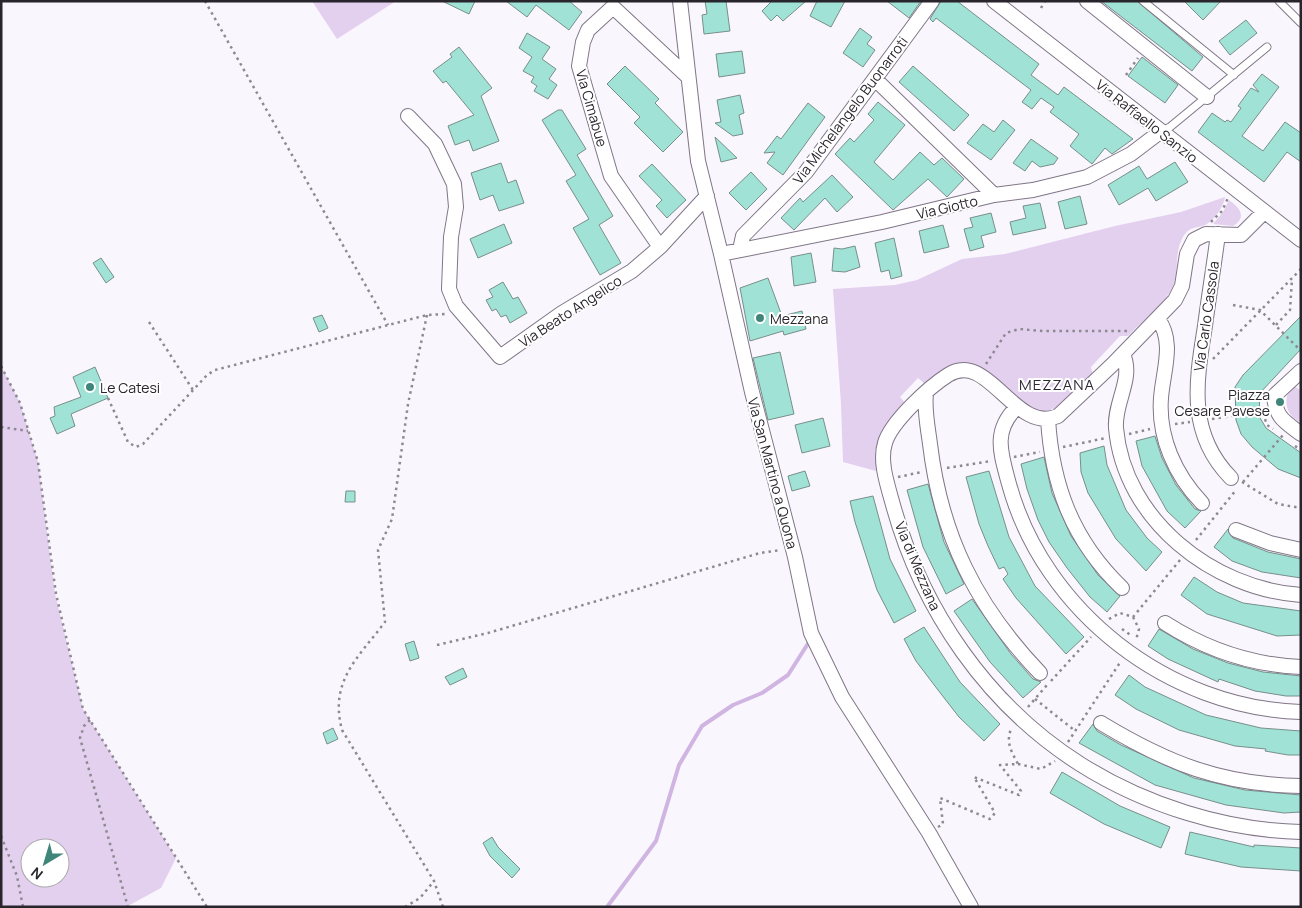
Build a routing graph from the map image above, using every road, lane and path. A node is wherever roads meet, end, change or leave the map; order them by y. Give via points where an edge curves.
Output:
1 (205, 1) edge
2 (680, 1) edge
3 (932, 1) edge
4 (994, 1) edge
5 (1046, 1) edge
6 (1087, 1) edge
7 (1143, 1) edge
8 (1279, 1) edge
9 (609, 4) edge
10 (1040, 8) dead end
11 (1301, 24) edge
12 (1268, 46) dead end
13 (1145, 48) junction
14 (1126, 74) dead end
15 (1234, 75) junction
16 (687, 76) junction
17 (875, 79) junction
18 (1207, 97) junction
19 (408, 116) dead end
20 (1160, 132) junction
21 (994, 195) junction
22 (706, 196) junction
23 (1228, 197) dead end
24 (1264, 212) junction
25 (1213, 230) junction
26 (1301, 240) edge
27 (731, 246) junction
28 (660, 247) junction
29 (1301, 269) edge
30 (1292, 277) junction
31 (1233, 305) dead end
32 (1260, 310) junction
33 (427, 315) junction
34 (464, 316) junction
35 (1158, 319) junction
36 (149, 322) dead end
37 (388, 325) junction
38 (1275, 325) junction
39 (1134, 332) dead end
40 (1301, 351) edge
41 (1122, 354) junction
42 (1210, 365) dead end
43 (1, 366) edge
44 (983, 369) dead end
45 (1301, 371) edge
46 (193, 390) junction
47 (926, 394) junction
48 (108, 398) dead end
49 (1017, 407) junction
50 (1275, 409) junction
51 (1048, 420) junction
52 (1199, 420) junction
53 (1163, 426) junction
54 (1, 427) edge
55 (1296, 430) edge
56 (28, 431) junction
57 (1117, 436) junction
58 (1051, 449) junction
59 (1003, 459) junction
60 (933, 470) junction
61 (893, 478) dead end
62 (1237, 480) junction
63 (1202, 503) dead end
64 (1301, 508) edge
65 (1236, 530) dead end
66 (793, 549) junction
67 (1301, 550) edge
68 (1187, 551) junction
69 (1122, 588) dead end
70 (1301, 595) edge
71 (1133, 617) junction
72 (1165, 623) dead end
73 (1100, 628) junction
74 (437, 645) dead end
75 (1128, 651) junction
76 (1301, 667) edge
77 (1040, 674) dead end
78 (1034, 699) junction
79 (1301, 712) edge
80 (1020, 717) junction
81 (90, 720) junction
82 (1101, 723) dead end
83 (1074, 730) junction
84 (1062, 752) junction
85 (1018, 764) junction
86 (1301, 786) edge
87 (1301, 832) edge
88 (929, 833) junction
89 (1, 836) edge
90 (434, 881) junction
91 (23, 907) edge
92 (128, 907) edge
93 (207, 907) edge
94 (405, 907) edge
95 (443, 907) edge
96 (971, 907) edge

1 - 37 path
2 - 16 street, Via San Martino a Quona
3 - 17 street, Via Michelangelo Buonarroti
4 - 20 street, Via Raffaello Sanzio
5 - 10 path
6 - 13 street
7 - 15 lane
8 - 11 lane
9 - 16 street, Via Cimabue
9 - 28 street, Via Cimabue via 588,30 579,66 611,176
12 - 15 lane
13 - 14 path
13 - 18 street
15 - 18 lane
16 - 22 street, Via San Martino a Quona
17 - 21 street
17 - 27 street, Via Michelangelo Buonarroti via 806,172
18 - 20 lane via 1170,128
19 - 34 street, Via Beato Angelico via 435,144 454,184 456,207 449,289
20 - 21 street, Via Giotto via 1131,154 1087,177 1033,190
20 - 24 street, Via Raffaello Sanzio
21 - 27 street, Via Giotto via 882,222
22 - 27 street, Via San Martino a Quona
22 - 28 street, Via Beato Angelico
23 - 25 path
24 - 25 street, Via Carlo Cassola via 1241,235
24 - 26 street, Via Raffaello Sanzio
25 - 35 street, Via Carlo Cassola via 1192,243 1180,291
25 - 52 street, Via Carlo Cassola via 1198,375
27 - 66 street, Via San Martino a Quona via 752,392
28 - 34 street, Via Beato Angelico via 632,271 518,342 504,356 500,357
29 - 30 path
30 - 32 path
30 - 38 path via 1290,310
31 - 32 path
32 - 38 path
32 - 42 path
33 - 34 path
33 - 37 path
33 - 90 path via 408,404 392,520 378,550 385,622 341,683 338,714 342,730
35 - 41 street, Via Carlo Cassola
35 - 53 street via 1167,339 1161,398
36 - 46 path
37 - 46 path via 215,370
38 - 40 path
39 - 44 path via 1019,329 1006,333
41 - 51 street, Via Carlo Cassola via 1061,414
41 - 57 street via 1127,371 1116,412
43 - 56 path via 20,403
45 - 50 street via 1274,396
46 - 48 path via 143,444 136,447 128,442
47 - 49 street via 951,373 965,371 987,380
47 - 60 street
47 - 80 street, Via di Mezzana via 898,421 885,443 885,472 895,513 918,575 947,630 977,671
49 - 51 street via 1027,414
49 - 59 street via 1001,429
50 - 52 path
50 - 55 street via 1279,417
51 - 58 street
52 - 53 path
52 - 62 street, Via Carlo Cassola via 1210,452
53 - 57 path
53 - 63 street via 1176,467
54 - 56 path
55 - 62 path
56 - 81 path via 38,462 56,594 83,709
57 - 58 path
57 - 68 street via 1128,474 1141,498 1159,524
58 - 59 path
58 - 69 street via 1058,487 1076,527 1102,567
59 - 60 path
59 - 73 street via 1016,507 1035,548 1065,593
60 - 61 path
60 - 77 street via 944,519 969,576 1009,638
62 - 64 path via 1278,504
62 - 68 path
65 - 67 street
66 - 74 path via 760,553
66 - 88 street, Via San Martino a Quona via 811,633 842,697
68 - 70 street via 1242,582
68 - 71 path
71 - 73 path via 1120,613
71 - 75 path via 1138,623 1139,633
72 - 76 street via 1195,641 1232,656
73 - 75 street
73 - 78 path
75 - 79 street via 1173,680 1214,697 1264,709
75 - 83 path
78 - 80 path
78 - 83 path
80 - 84 street, Via di Mezzana
80 - 85 path via 1008,739
81 - 92 path via 80,738
81 - 93 path
82 - 86 street via 1153,753 1204,772 1247,782
83 - 84 path
84 - 85 path via 1052,764 1041,769
84 - 87 street, Via di Mezzana via 1123,788 1184,812 1242,826
85 - 88 path via 1000,765 1021,792 1019,795 974,778 995,813 990,819 940,798 943,824
88 - 96 street, Via San Martino a Quona
89 - 91 path via 18,876
90 - 94 path via 420,898
90 - 95 path

